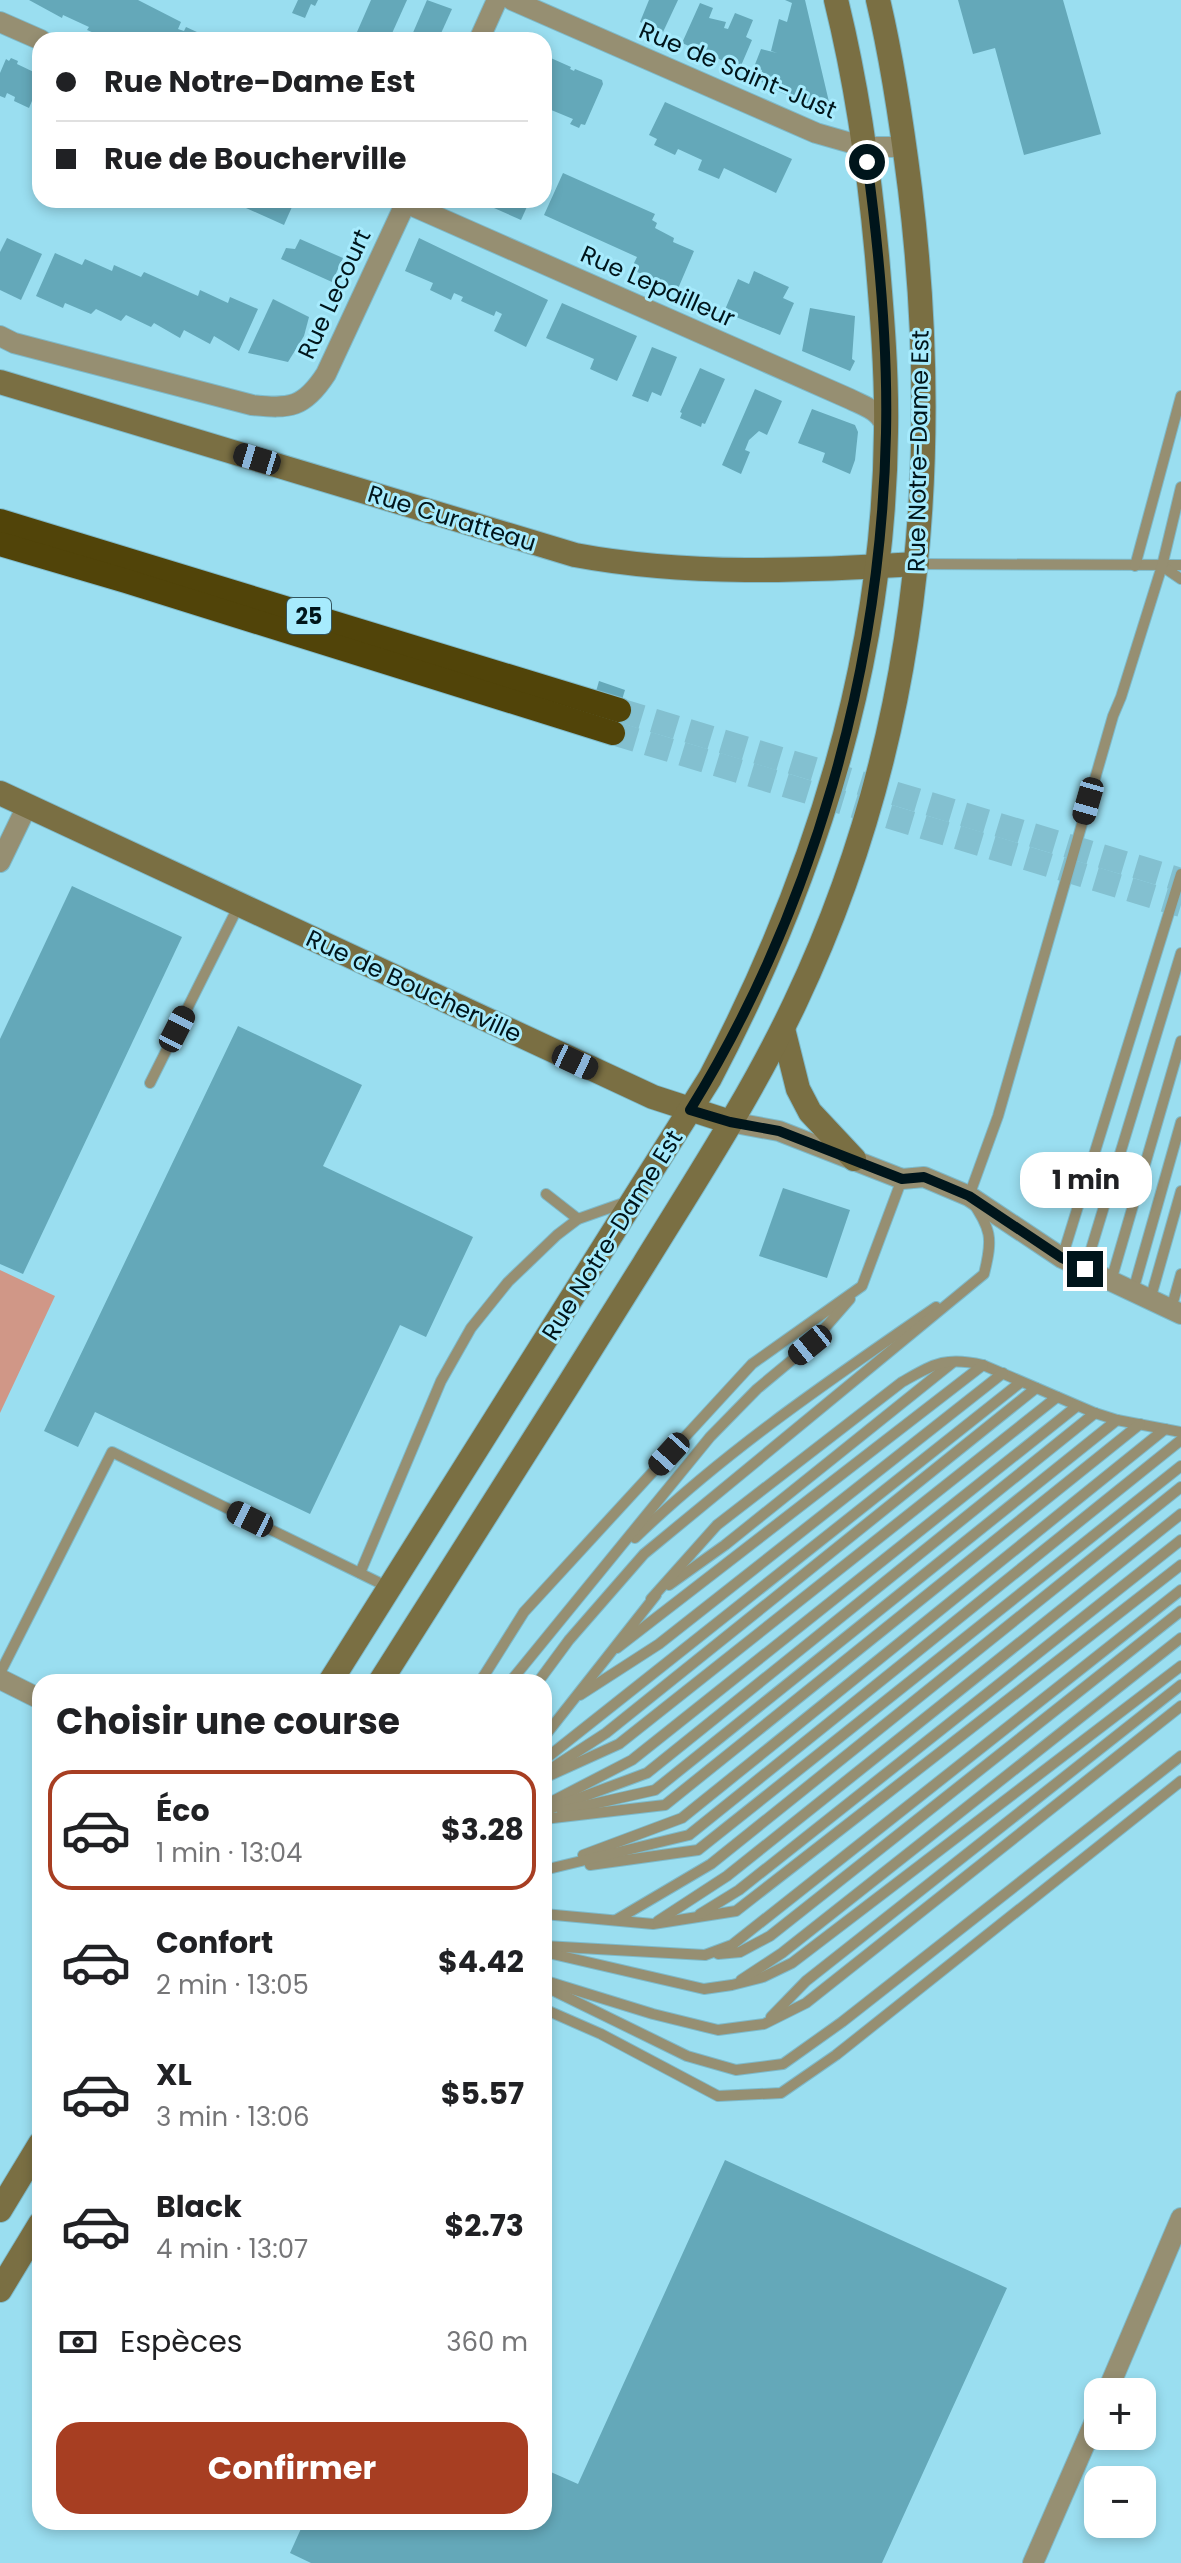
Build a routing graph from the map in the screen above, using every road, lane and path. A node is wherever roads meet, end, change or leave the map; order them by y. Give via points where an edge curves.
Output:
1 (497, 0) edge
2 (512, 0) edge
3 (836, 0) edge
4 (878, 0) edge
5 (0, 22) edge
6 (483, 32) edge
7 (32, 36) edge
8 (865, 147) junction
9 (904, 147) junction
10 (401, 208) edge
11 (420, 208) edge
12 (0, 336) edge
13 (0, 382) edge
14 (1181, 396) edge
15 (886, 431) junction
16 (1181, 487) edge
17 (0, 521) edge
18 (0, 544) edge
19 (917, 564) junction
20 (1181, 565) edge
21 (1135, 566) junction
22 (1162, 566) junction
23 (877, 567) junction
24 (1181, 579) edge
25 (0, 793) edge
26 (27, 806) junction
27 (0, 862) edge
28 (1181, 874) edge
29 (239, 905) junction
30 (1181, 953) edge
31 (783, 1029) junction
32 (1181, 1041) edge
33 (150, 1083) dead end
34 (690, 1110) junction
35 (730, 1122) junction
36 (1181, 1122) edge
37 (854, 1159) junction
38 (902, 1179) junction
39 (1181, 1191) edge
40 (546, 1194) dead end
41 (969, 1196) junction
42 (635, 1199) junction
43 (578, 1219) junction
44 (1062, 1258) junction
45 (1085, 1269) junction
46 (984, 1274) junction
47 (1181, 1274) edge
48 (1111, 1281) junction
49 (862, 1286) junction
50 (1141, 1296) junction
51 (1176, 1312) edge
52 (954, 1361) junction
53 (983, 1365) junction
54 (1003, 1373) junction
55 (1021, 1382) junction
56 (1036, 1388) junction
57 (1057, 1397) junction
58 (1077, 1406) junction
59 (1095, 1413) junction
60 (1117, 1420) junction
61 (1140, 1424) junction
62 (1165, 1429) junction
63 (1181, 1432) edge
64 (1181, 1440) edge
65 (1181, 1466) edge
66 (1181, 1487) edge
67 (1181, 1514) edge
68 (1181, 1540) edge
69 (1181, 1565) edge
70 (601, 1570) junction
71 (360, 1573) junction
72 (390, 1588) junction
73 (1181, 1590) edge
74 (651, 1599) junction
75 (1181, 1611) edge
76 (1181, 1638) edge
77 (606, 1657) junction
78 (1181, 1666) edge
79 (0, 1673) edge
80 (335, 1674) edge
81 (385, 1674) edge
82 (485, 1674) edge
83 (516, 1674) edge
84 (544, 1674) edge
85 (0, 1679) edge
86 (1181, 1685) edge
87 (32, 1695) edge
88 (572, 1701) junction
89 (1181, 1706) edge
90 (552, 1727) edge
91 (552, 1754) edge
92 (1181, 1756) edge
93 (552, 1770) edge
94 (552, 1773) edge
95 (1181, 1781) edge
96 (552, 1808) edge
97 (552, 1810) edge
98 (552, 1811) edge
99 (552, 1812) edge
100 (552, 1867) edge
101 (552, 1868) edge
102 (552, 1869) edge
103 (552, 1915) edge
104 (695, 1917) junction
105 (615, 1921) junction
106 (653, 1924) junction
107 (552, 1946) edge
108 (552, 1954) edge
109 (705, 1955) junction
110 (552, 1985) edge
111 (732, 1985) junction
112 (552, 1987) edge
113 (552, 2013) edge
114 (764, 2024) junction
115 (32, 2162) edge
116 (0, 2210) edge
117 (1181, 2218) edge
118 (32, 2237) edge
119 (0, 2290) edge
120 (1113, 2378) edge
121 (1084, 2446) edge
122 (1033, 2563) edge

1 - 6 street
2 - 8 street, Rue de Saint-Just via 816,133
3 - 8 main road, Rue Notre-Dame Est
4 - 9 main road, Rue Notre-Dame Est
5 - 7 street
8 - 9 street, Rue de Saint-Just
8 - 15 main road, Rue Notre-Dame Est via 880,294
9 - 19 main road, Rue Notre-Dame Est via 924,365
10 - 12 street, Rue Lecourt via 326,374 298,404 252,405
11 - 15 street, Rue Lepailleur via 864,406 882,418
13 - 23 main road, Rue Curatteau via 575,555 689,568
14 - 21 lane
15 - 23 main road, Rue Notre-Dame Est
16 - 22 lane
17 - 18 highway, 25 via 616,721
19 - 21 lane
19 - 23 main road, Rue Curatteau
19 - 31 main road, Rue Notre-Dame Est via 898,688 865,823
20 - 22 lane
21 - 22 lane
22 - 24 lane
22 - 41 lane via 1113,716 998,1116
23 - 34 main road, Rue Notre-Dame Est via 847,724 817,834 752,996
25 - 26 main road, Rue de Boucherville
26 - 27 street
26 - 29 main road, Rue de Boucherville
28 - 44 lane
29 - 33 lane
29 - 34 main road, Rue de Boucherville
30 - 45 lane
31 - 35 main road, Rue Notre-Dame Est
31 - 37 main road via 798,1089 810,1112
32 - 48 lane
34 - 35 main road, Rue de Boucherville
34 - 42 main road, Rue Notre-Dame Est
35 - 37 street, Rue de Boucherville via 779,1131
35 - 81 main road, Rue Notre-Dame Est
36 - 50 lane
37 - 38 street, Rue de Boucherville
38 - 41 street, Rue de Boucherville via 924,1177
38 - 49 lane
39 - 50 lane
40 - 43 lane
41 - 44 street, Rue de Boucherville
41 - 46 lane via 987,1226 991,1245
42 - 43 lane
42 - 72 main road, Rue Notre-Dame Est
43 - 71 lane via 508,1282 471,1328 441,1381
44 - 45 street, Rue de Boucherville
45 - 48 street, Rue de Boucherville
46 - 70 lane via 809,1396 666,1507
46 - 84 lane via 644,1554
47 - 51 lane
48 - 50 street, Rue de Boucherville
49 - 70 lane via 810,1345 710,1437
49 - 82 lane via 752,1364 524,1612
50 - 51 street, Rue de Boucherville
52 - 53 lane
52 - 74 lane
52 - 74 lane via 936,1363 902,1382 717,1525
53 - 54 lane
53 - 77 lane
54 - 55 lane
54 - 88 lane via 659,1644
55 - 56 lane
55 - 91 lane
56 - 57 lane
56 - 93 lane via 606,1733
57 - 58 lane
57 - 94 lane via 619,1744
58 - 59 lane
58 - 96 lane via 632,1760
59 - 60 lane
59 - 97 lane via 647,1773
60 - 61 lane
60 - 98 lane via 655,1790
61 - 62 lane
61 - 99 lane via 665,1805
62 - 63 lane
62 - 100 lane via 682,1818
64 - 101 lane via 689,1835
65 - 102 lane via 698,1850
66 - 105 lane via 711,1864
67 - 106 lane via 727,1876
68 - 104 lane via 739,1890
69 - 104 lane via 736,1911
70 - 83 lane
71 - 72 lane
71 - 79 lane via 112,1452
72 - 80 main road, Rue Notre-Dame Est
73 - 109 lane via 761,1924 732,1945
74 - 77 lane
75 - 109 lane via 770,1936 740,1952
76 - 111 lane via 782,1953
77 - 88 lane
78 - 111 lane via 792,1963
85 - 87 street
86 - 114 lane via 806,1981
88 - 90 lane
89 - 114 lane via 806,2003
92 - 112 lane via 783,2064 736,2070 687,2056
95 - 113 lane via 781,2093 718,2096
103 - 105 lane
104 - 106 lane
105 - 106 lane
107 - 109 lane
108 - 111 lane via 704,1989
110 - 114 lane via 718,2030
115 - 116 main road
117 - 120 street
118 - 119 main road
121 - 122 street

